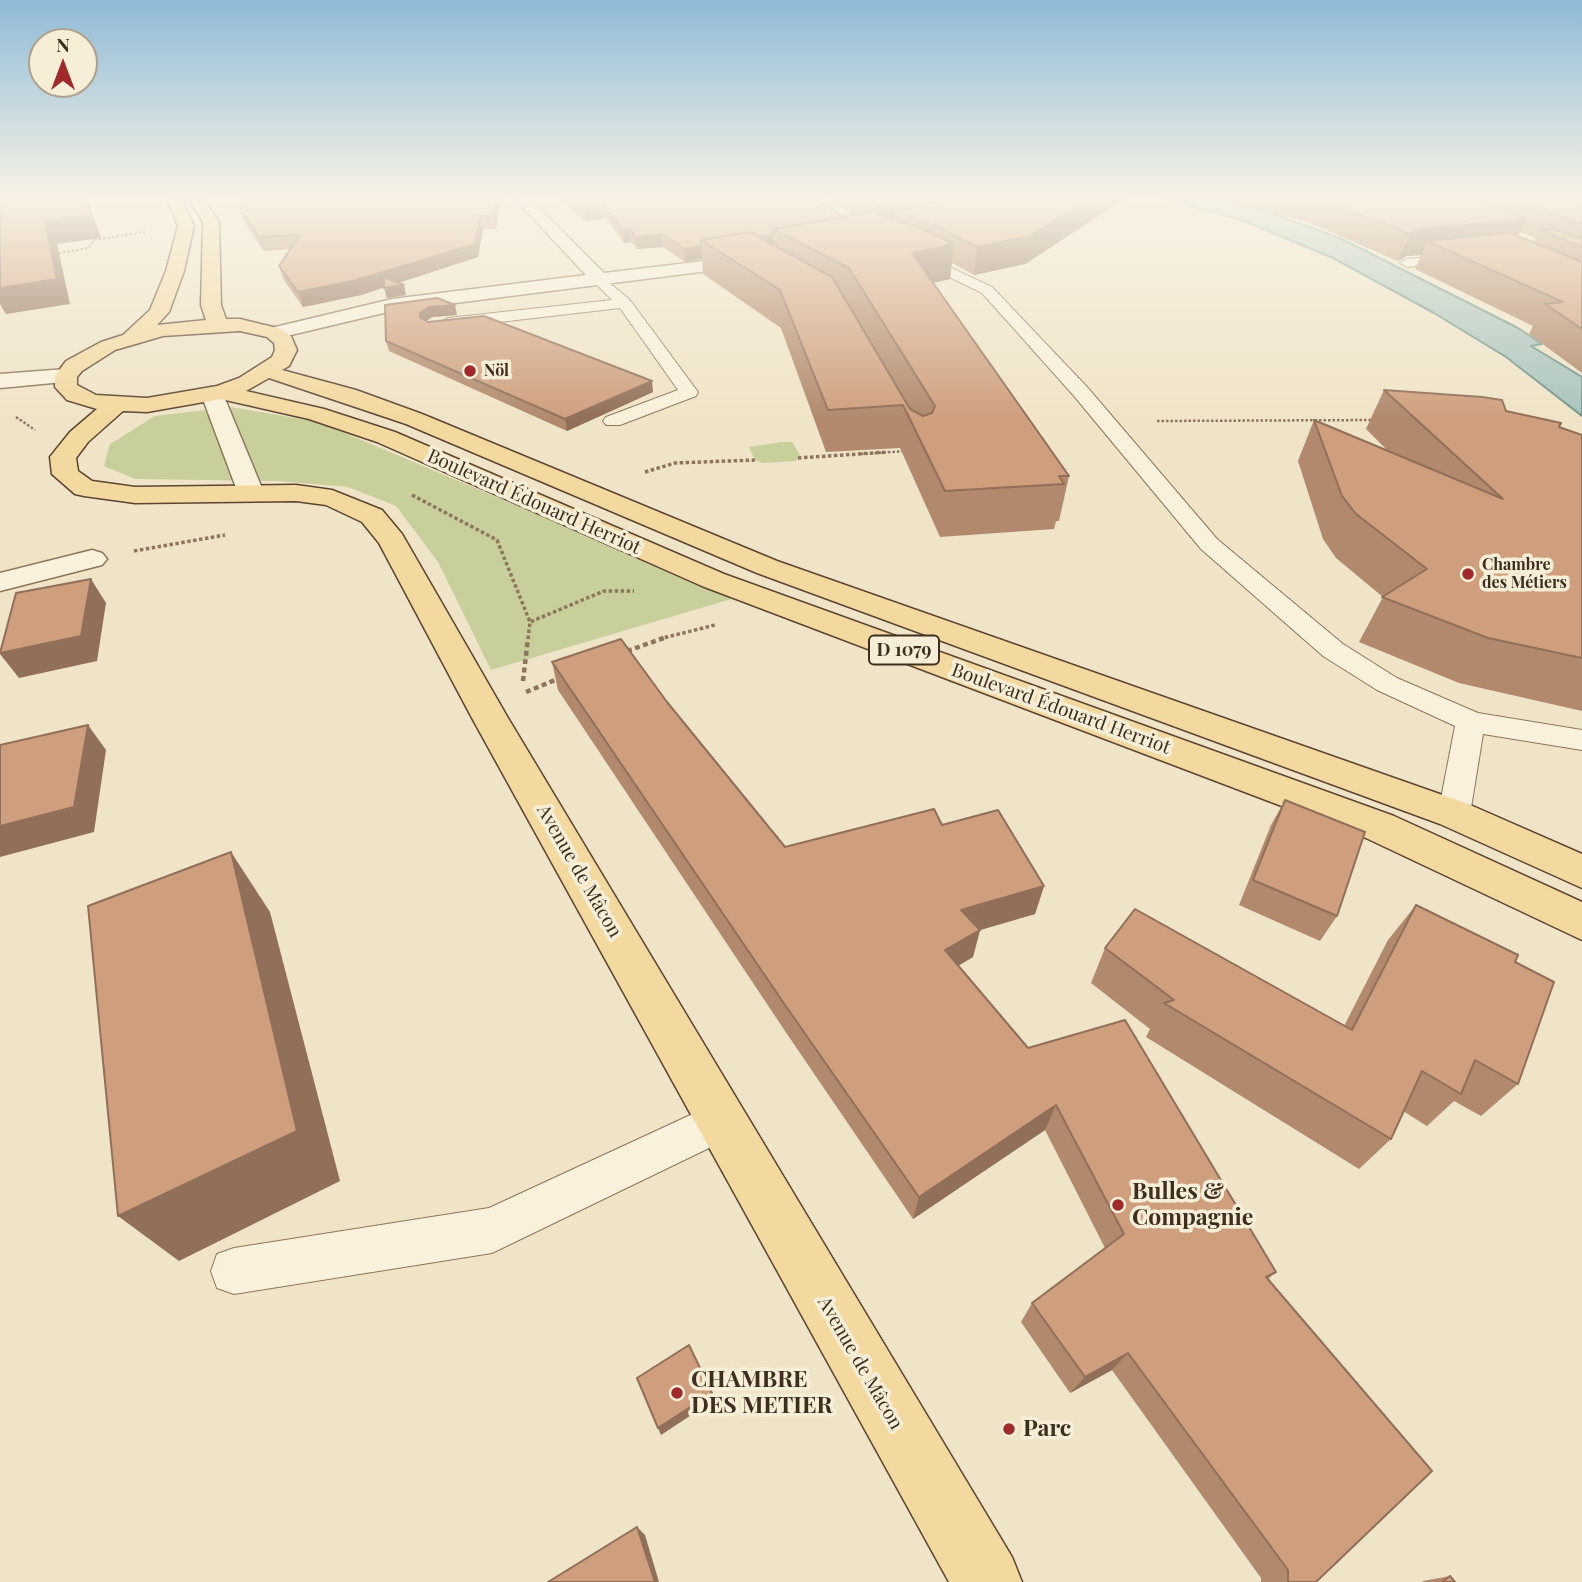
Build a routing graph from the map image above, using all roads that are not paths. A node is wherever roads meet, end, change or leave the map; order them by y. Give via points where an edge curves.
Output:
1 (175, 272) edge
2 (211, 272) edge
3 (592, 272) edge
4 (671, 272) edge
5 (952, 272) edge
6 (600, 280) junction
7 (624, 303) junction
8 (218, 324) junction
9 (432, 325) edge
10 (274, 333) junction
11 (132, 337) junction
12 (267, 372) junction
13 (66, 376) junction
14 (8, 380) edge
15 (216, 393) junction
16 (117, 405) junction
17 (613, 421) dead end
18 (251, 493) junction
19 (92, 559) dead end
20 (0, 582) edge
21 (1469, 721) junction
22 (1582, 740) edge
23 (1454, 814) junction
24 (1582, 872) edge
25 (1582, 922) edge
26 (723, 1120) junction
27 (234, 1272) dead end
28 (988, 1582) edge

1 - 11 main road via 159,312
2 - 8 main road via 211,305
3 - 6 street
4 - 6 street
5 - 21 lane via 987,290 1209,544 1333,650 1387,684
6 - 7 lane
6 - 10 street via 392,305
7 - 9 lane
7 - 17 lane via 689,392
8 - 10 main road
8 - 11 main road
10 - 12 main road via 284,340 286,350
11 - 13 main road via 88,355
12 - 15 main road
12 - 23 main road, Boulevard Édouard Herriot / D 1079 via 414,419 767,567
13 - 14 street
13 - 16 main road via 66,387 75,396
15 - 16 main road via 179,402
15 - 18 street
15 - 25 main road, Boulevard Édouard Herriot / D 1079 via 316,414 386,437 713,580 1380,827
16 - 18 main road, Avenue de Mâcon via 63,457 65,474 84,488 135,495
18 - 26 main road, Avenue de Mâcon via 332,498 372,516 392,540
19 - 20 street
21 - 22 lane
21 - 23 lane
23 - 24 main road, Boulevard Édouard Herriot / D 1079
26 - 27 lane via 492,1230
26 - 28 main road, Avenue de Mâcon

